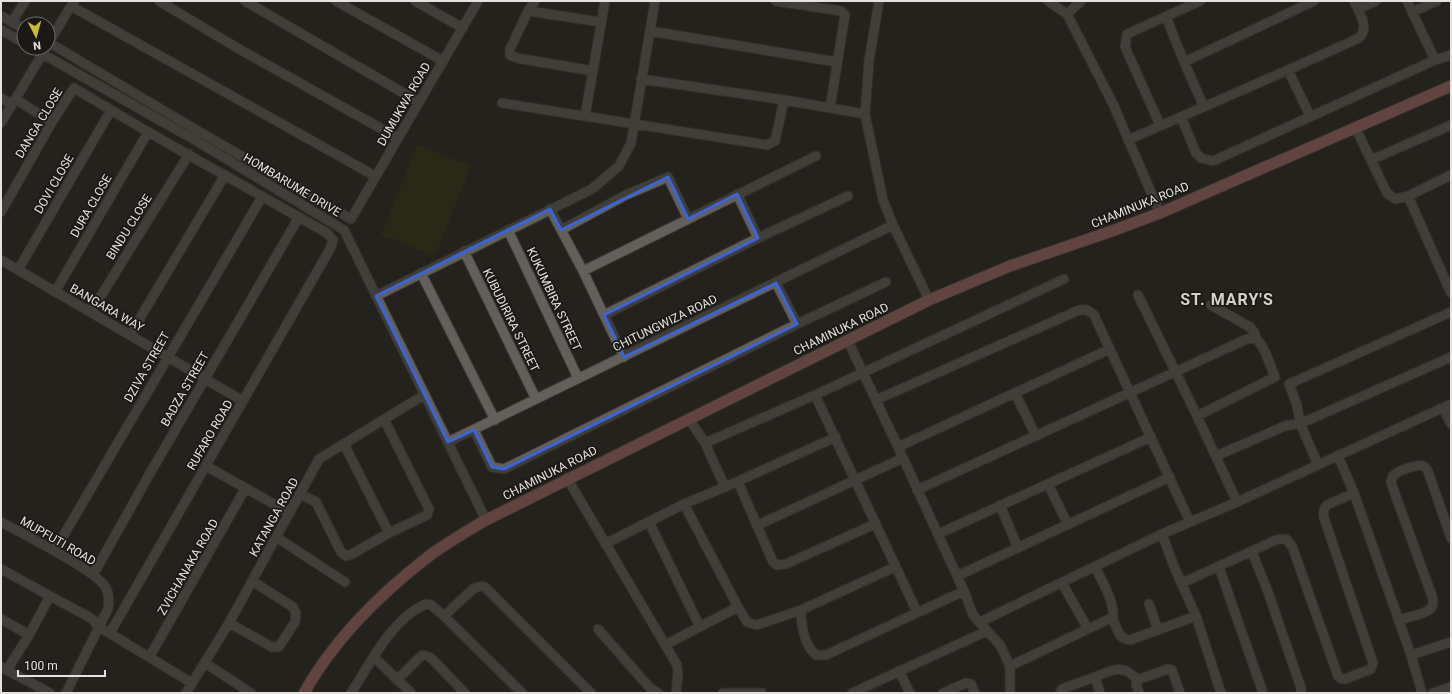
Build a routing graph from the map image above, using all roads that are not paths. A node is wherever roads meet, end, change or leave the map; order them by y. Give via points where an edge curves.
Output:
1 (24, 1) edge
2 (159, 1) edge
3 (244, 1) edge
4 (336, 1) edge
5 (415, 1) edge
6 (478, 1) edge
7 (535, 1) edge
8 (605, 1) edge
9 (655, 1) edge
10 (776, 1) edge
11 (879, 1) edge
12 (1048, 1) edge
13 (1081, 1) edge
14 (1200, 1) edge
15 (1314, 1) edge
16 (1376, 1) edge
17 (1407, 1) edge
18 (1437, 1) edge
19 (73, 3) edge
20 (1356, 5) edge
21 (528, 11) junction
22 (1412, 12) junction
23 (1067, 14) junction
24 (1, 16) edge
25 (1166, 17) junction
26 (12, 22) junction
27 (601, 22) junction
28 (16, 24) edge
29 (463, 28) junction
30 (1, 30) edge
31 (56, 31) edge
32 (650, 31) junction
33 (16, 38) edge
34 (56, 51) edge
35 (56, 52) edge
36 (1451, 54) edge
37 (41, 56) edge
38 (1435, 60) junction
39 (443, 61) junction
40 (836, 62) junction
41 (1184, 62) junction
42 (1288, 70) junction
43 (593, 71) junction
44 (642, 79) junction
45 (1451, 86) edge
46 (1, 98) edge
47 (784, 100) junction
48 (14, 102) junction
49 (419, 102) junction
50 (502, 103) dead end
51 (1204, 107) junction
52 (830, 108) junction
53 (111, 110) junction
54 (865, 114) junction
55 (585, 116) junction
56 (1310, 116) junction
57 (1181, 117) junction
58 (52, 122) junction
59 (1, 123) edge
60 (635, 124) junction
61 (1160, 125) junction
62 (1451, 125) edge
63 (1355, 127) junction
64 (148, 132) junction
65 (398, 138) junction
66 (1128, 140) junction
67 (189, 154) junction
68 (816, 156) dead end
69 (1371, 160) junction
70 (225, 175) junction
71 (375, 176) junction
72 (1450, 178) edge
73 (737, 194) junction
74 (848, 196) dead end
75 (1408, 196) junction
76 (262, 197) junction
77 (550, 209) junction
78 (1, 212) edge
79 (1160, 212) junction
80 (299, 217) junction
81 (688, 219) junction
82 (893, 225) junction
83 (508, 230) junction
84 (561, 230) junction
85 (758, 238) junction
86 (464, 251) junction
87 (1, 260) edge
88 (18, 270) junction
89 (583, 271) junction
90 (421, 273) junction
91 (1064, 280) dead end
92 (886, 282) dead end
93 (776, 283) junction
94 (55, 292) junction
95 (1451, 293) edge
96 (1138, 295) dead end
97 (376, 296) junction
98 (929, 300) junction
99 (1211, 305) dead end
100 (91, 312) junction
101 (1451, 312) edge
102 (604, 315) junction
103 (797, 324) junction
104 (130, 335) junction
105 (1257, 340) junction
106 (848, 341) junction
107 (1110, 349) junction
108 (167, 357) junction
109 (624, 357) junction
110 (1451, 357) edge
111 (862, 372) junction
112 (1175, 373) junction
113 (205, 378) junction
114 (578, 378) junction
115 (1131, 392) junction
116 (1015, 393) junction
117 (424, 395) junction
118 (815, 395) junction
119 (536, 399) junction
120 (876, 400) junction
121 (243, 401) junction
122 (1447, 406) edge
123 (1197, 416) junction
124 (384, 419) junction
125 (688, 419) junction
126 (495, 420) junction
127 (1300, 423) junction
128 (1451, 424) edge
129 (474, 430) junction
130 (1036, 436) junction
131 (1151, 436) junction
132 (836, 437) junction
133 (448, 442) junction
134 (705, 443) junction
135 (344, 444) junction
136 (898, 447) junction
137 (1216, 456) junction
138 (1338, 456) junction
139 (902, 458) junction
140 (1318, 465) junction
141 (206, 466) junction
142 (1170, 477) junction
143 (567, 478) junction
144 (856, 480) junction
145 (738, 482) junction
146 (1048, 484) junction
147 (726, 487) junction
148 (245, 489) junction
149 (917, 490) junction
150 (1354, 492) junction
151 (300, 494) junction
152 (1237, 502) junction
153 (684, 504) junction
154 (1000, 505) junction
155 (290, 513) junction
156 (486, 520) junction
157 (1, 522) edge
158 (650, 522) junction
159 (1190, 522) junction
160 (875, 524) junction
161 (758, 525) junction
162 (1068, 525) junction
163 (389, 533) junction
164 (938, 534) junction
165 (1162, 534) junction
166 (276, 537) junction
167 (1451, 538) edge
168 (605, 544) junction
169 (1018, 548) junction
170 (55, 550) junction
171 (1252, 552) junction
172 (895, 567) junction
173 (1095, 567) junction
174 (1219, 567) junction
175 (1, 569) edge
176 (93, 575) junction
177 (957, 576) junction
178 (252, 581) junction
179 (345, 582) dead end
180 (1062, 583) junction
181 (1182, 583) junction
182 (964, 591) junction
183 (50, 596) junction
184 (1148, 604) dead end
185 (738, 607) junction
186 (801, 610) junction
187 (917, 612) junction
188 (444, 616) junction
189 (1196, 616) junction
190 (1, 619) edge
191 (1113, 620) junction
192 (1398, 620) junction
193 (980, 622) junction
194 (229, 623) junction
195 (99, 627) junction
196 (700, 627) junction
197 (1088, 629) junction
198 (598, 630) dead end
199 (1158, 630) junction
200 (986, 631) junction
201 (110, 633) junction
202 (29, 635) junction
203 (1451, 642) edge
204 (665, 645) junction
205 (1411, 655) junction
206 (150, 656) junction
207 (374, 657) junction
208 (204, 663) junction
209 (1010, 666) junction
210 (4, 668) edge
211 (899, 671) junction
212 (1095, 677) junction
213 (398, 680) junction
214 (1137, 680) junction
215 (192, 683) junction
216 (1451, 687) edge
217 (50, 693) edge
218 (66, 693) edge
219 (186, 693) edge
220 (251, 693) edge
221 (304, 693) edge
222 (351, 693) edge
223 (411, 693) edge
224 (465, 693) edge
225 (522, 693) edge
226 (591, 693) edge
227 (658, 693) edge
228 (676, 693) edge
229 (723, 693) edge
230 (762, 693) edge
231 (852, 693) edge
232 (910, 693) edge
233 (943, 693) edge
234 (975, 693) edge
235 (1010, 693) edge
236 (1060, 693) edge
237 (1100, 693) edge
238 (1139, 693) edge
239 (1180, 693) edge
240 (1221, 693) edge
241 (1263, 693) edge
242 (1301, 693) edge
243 (1422, 693) edge
244 (1434, 693) edge

1 - 26 street
2 - 65 street
3 - 49 street
4 - 39 street
5 - 29 street
6 - 29 street, DUMUKWA ROAD
7 - 21 street
8 - 27 street
9 - 32 street
10 - 40 street via 841,11 845,15
11 - 54 street via 869,61
12 - 23 street
13 - 23 street
14 - 25 street
15 - 41 street
16 - 20 street
17 - 22 street
18 - 22 street
19 - 31 street
19 - 71 street
20 - 42 street via 1365,27 1359,38
21 - 27 street
21 - 43 street via 510,49 510,55
22 - 38 street
23 - 66 street via 1107,91
24 - 26 street
25 - 41 street
25 - 61 street via 1127,34 1125,47
26 - 28 street
27 - 43 street
29 - 39 street, DUMUKWA ROAD
30 - 33 street
32 - 40 street
32 - 44 street
34 - 71 street, DUMUKWA ROAD via 351,219
35 - 97 street, HOMBARUME DRIVE via 344,230
36 - 38 street
37 - 48 street
38 - 56 street
39 - 49 street, DUMUKWA ROAD
40 - 52 street
41 - 51 street
42 - 51 street
42 - 56 street
43 - 55 street
44 - 47 street
44 - 60 street
45 - 63 main road, CHAMINUKA ROAD
46 - 48 street
47 - 52 street
47 - 60 street via 775,141 767,145
48 - 58 street
48 - 59 street
49 - 65 street, DUMUKWA ROAD
50 - 55 street
51 - 57 street
52 - 54 street
53 - 58 street, DANGA CLOSE via 74,88
53 - 64 street
53 - 88 street, DOVI CLOSE
54 - 82 street via 883,200
55 - 60 street
56 - 57 street via 1213,161 1201,158 1196,153
57 - 61 street
58 - 78 street, DANGA CLOSE
60 - 77 street via 632,143 619,166 592,189
61 - 66 street
62 - 69 street
63 - 69 street
63 - 79 main road, CHAMINUKA ROAD
64 - 67 street
64 - 94 street, DURA CLOSE
65 - 71 street, DUMUKWA ROAD
66 - 79 street
67 - 70 street
67 - 100 street, BINDU CLOSE
68 - 73 street
69 - 75 street via 1387,194 1395,199
70 - 76 street
70 - 104 street
72 - 75 street
73 - 81 street
73 - 85 street
74 - 85 street
75 - 95 street
76 - 80 street
76 - 108 street, DZIVA STREET
77 - 83 street
77 - 84 street
79 - 98 main road, CHAMINUKA ROAD via 1003,268
80 - 113 street, BADZA STREET
80 - 121 street, RUFARO ROAD via 327,233 333,240
81 - 84 street via 668,177 626,195
81 - 89 street
82 - 93 street, CHITUNGWIZA ROAD
82 - 98 street
83 - 86 street
83 - 114 street, KUKUMBIRA STREET
84 - 89 street
85 - 102 street
86 - 90 street
86 - 119 street, KUBUDIRIRA STREET
87 - 88 street, BANGARA WAY
88 - 94 street, BANGARA WAY
89 - 102 street
90 - 97 street
90 - 126 street
91 - 111 street
92 - 103 street
93 - 103 street
93 - 109 street, CHITUNGWIZA ROAD
94 - 100 street, BANGARA WAY
96 - 112 street
97 - 117 street, HOMBARUME DRIVE
98 - 106 main road, CHAMINUKA ROAD
99 - 105 street via 1250,327
100 - 104 street, BANGARA WAY
101 - 127 street via 1289,384
102 - 109 street
103 - 129 street via 504,469 492,467
104 - 108 street, BANGARA WAY
105 - 112 street via 1248,338
105 - 123 street via 1276,377
106 - 111 street
106 - 125 main road, CHAMINUKA ROAD
107 - 115 street
107 - 116 street
107 - 120 street via 1094,315 1084,309
108 - 113 street, BANGARA WAY
108 - 170 street, DZIVA STREET
109 - 114 street, CHITUNGWIZA ROAD
110 - 127 street
111 - 118 street
111 - 120 street
112 - 115 street
112 - 123 street
113 - 121 street, BANGARA WAY
113 - 176 street, BADZA STREET
114 - 119 street, CHITUNGWIZA ROAD
115 - 130 street
115 - 131 street
116 - 130 street
116 - 136 street
117 - 124 street, KATANGA ROAD
117 - 133 street, HOMBARUME DRIVE
118 - 132 street
118 - 134 street
119 - 126 street, CHITUNGWIZA ROAD
120 - 136 street
121 - 141 street, RUFARO ROAD
122 - 128 street
122 - 138 street
123 - 137 street
124 - 135 street, KATANGA ROAD
124 - 163 street via 429,509 425,516
125 - 134 street
125 - 143 main road, CHAMINUKA ROAD
126 - 129 street, CHITUNGWIZA ROAD
127 - 137 street via 1284,426
127 - 140 street
129 - 133 street, CHITUNGWIZA ROAD
130 - 149 street
131 - 142 street
131 - 146 street
132 - 144 street
132 - 145 street
133 - 156 street, HOMBARUME DRIVE
134 - 147 street
135 - 151 street, KATANGA ROAD via 319,459
135 - 163 street
136 - 139 street
137 - 152 street
138 - 140 street
138 - 150 street
139 - 144 street
139 - 149 street
140 - 152 street
141 - 148 street
141 - 201 street, RUFARO ROAD
142 - 159 street
142 - 162 street
143 - 156 main road, CHAMINUKA ROAD
143 - 168 street
144 - 160 street
144 - 161 street
145 - 147 street
145 - 161 street
146 - 154 street
146 - 162 street
147 - 153 street
148 - 155 street
148 - 206 street, ZVICHANAKA ROAD
149 - 164 street
150 - 171 street via 1327,505 1323,513 1373,663 1370,669 1345,679 1338,676 1292,546 1286,539 1280,538
150 - 192 street
151 - 155 street, KATANGA ROAD
151 - 163 street via 316,502 341,552 346,556
152 - 159 street
153 - 158 street
153 - 185 street
154 - 164 street
154 - 169 street
155 - 166 street, KATANGA ROAD
156 - 221 main road, CHAMINUKA ROAD via 430,556 376,603 341,640
157 - 170 street, MUPFUTI ROAD
158 - 168 street
158 - 196 street
159 - 165 street
160 - 161 street via 782,565 774,562
160 - 172 street
162 - 169 street
164 - 177 street
165 - 173 street
165 - 181 street
166 - 178 street, KATANGA ROAD
166 - 179 street
167 - 192 street via 1426,468 1417,465 1396,473 1391,483 1433,601 1427,611
168 - 204 street
169 - 177 street
170 - 176 street, MUPFUTI ROAD
171 - 174 street
171 - 242 street via 1271,599
172 - 186 street
172 - 187 street
173 - 180 street
173 - 191 street via 1110,600
174 - 181 street
174 - 241 street
175 - 183 street
176 - 195 street, MUPFUTI ROAD via 106,587 109,603
177 - 182 street
178 - 194 street, KATANGA ROAD
178 - 194 street via 293,607 296,614 295,622 280,645 275,648
180 - 193 street
180 - 197 street
181 - 189 street
182 - 187 street
182 - 193 street via 973,616
183 - 195 street via 91,618
183 - 202 street
184 - 199 street
185 - 186 street via 747,622 757,625
185 - 196 street
186 - 187 street via 802,629 811,652 820,656
188 - 207 street via 431,605 423,605 394,628
188 - 225 street
188 - 226 street via 474,588 482,586
189 - 199 street
189 - 240 street
190 - 202 street
191 - 197 street via 1108,619
191 - 199 street via 1125,640
192 - 205 street
193 - 200 street
194 - 208 street, KATANGA ROAD
195 - 201 street
195 - 218 street
196 - 204 street
197 - 209 street
198 - 227 street via 650,688
200 - 209 street via 1000,645
200 - 211 street
201 - 206 street
202 - 210 street
203 - 205 street
204 - 228 street via 677,665
205 - 243 street
206 - 215 street
207 - 213 street
207 - 222 street
208 - 215 street, KATANGA ROAD
208 - 220 street
209 - 235 street
210 - 217 street
211 - 231 street
211 - 232 street
212 - 214 street via 1110,670 1120,669 1132,674
212 - 236 street via 1062,689
212 - 237 street
213 - 223 street
213 - 224 street via 422,655 427,655
214 - 238 street
214 - 239 street via 1170,669
215 - 219 street, KATANGA ROAD
216 - 244 street
229 - 230 street
233 - 234 street via 966,683 970,684

